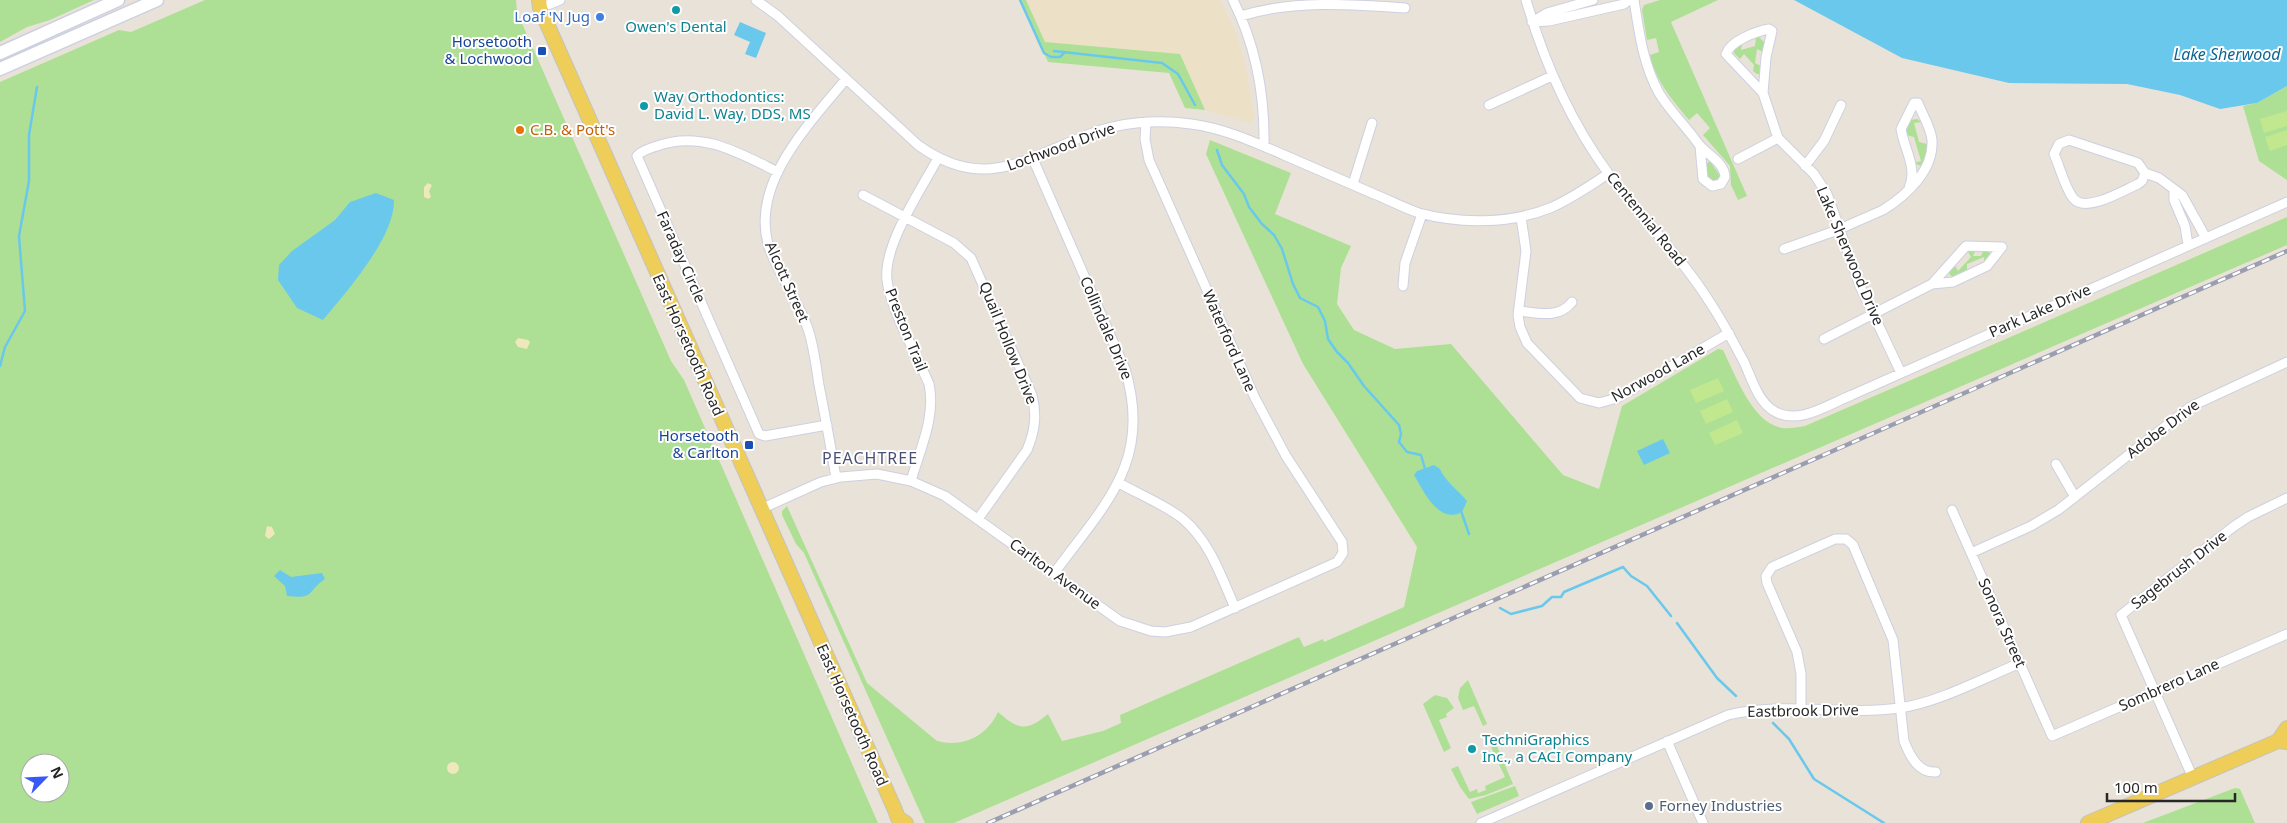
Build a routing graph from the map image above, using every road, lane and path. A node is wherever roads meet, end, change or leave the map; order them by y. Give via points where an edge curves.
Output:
1 (118, 0) edge
2 (157, 0) edge
3 (560, 0) edge
4 (756, 0) edge
5 (1233, 0) edge
6 (1526, 0) edge
7 (1593, 0) edge
8 (1629, 0) edge
9 (1634, 0) edge
10 (537, 3) edge
11 (1404, 8) dead end
12 (1241, 16) junction
13 (1532, 22) junction
14 (0, 53) edge
15 (0, 69) edge
16 (1552, 76) junction
17 (846, 79) junction
18 (1763, 93) junction
19 (1489, 105) dead end
20 (1841, 105) dead end
21 (1146, 122) junction
22 (1372, 123) dead end
23 (1778, 138) junction
24 (1264, 146) junction
25 (1700, 146) dead end
26 (938, 158) junction
27 (1033, 159) junction
28 (1738, 159) dead end
29 (1805, 166) junction
30 (778, 172) junction
31 (2145, 173) junction
32 (1608, 174) junction
33 (1353, 184) junction
34 (1909, 188) junction
35 (2174, 191) junction
36 (863, 195) dead end
37 (2287, 202) edge
38 (1422, 214) junction
39 (906, 217) junction
40 (1521, 217) junction
41 (1837, 228) junction
42 (2206, 238) junction
43 (2188, 245) junction
44 (1784, 249) dead end
45 (1932, 284) junction
46 (1403, 286) dead end
47 (1572, 302) dead end
48 (1519, 311) junction
49 (1873, 313) junction
50 (1729, 332) junction
51 (1824, 339) dead end
52 (2287, 362) edge
53 (1901, 373) junction
54 (1793, 416) joint
55 (826, 424) junction
56 (2056, 464) dead end
57 (836, 478) junction
58 (911, 481) junction
59 (1119, 484) junction
60 (2075, 497) junction
61 (2287, 498) edge
62 (761, 509) junction
63 (1952, 510) dead end
64 (978, 519) junction
65 (1343, 547) joint
66 (1971, 553) junction
67 (1055, 572) junction
68 (1235, 608) junction
69 (2287, 634) edge
70 (2020, 663) junction
71 (2154, 692) junction
72 (1900, 708) junction
73 (1801, 710) junction
74 (2287, 728) edge
75 (2052, 736) joint
76 (1667, 742) junction
77 (2283, 742) edge
78 (1936, 772) dead end
79 (2193, 778) junction
80 (900, 821) edge
81 (1480, 823) edge
82 (1703, 823) edge
83 (2088, 823) edge

1 - 14 main road
2 - 15 main road
3 - 10 street
4 - 17 street, Lochwood Drive
5 - 12 street
6 - 13 street, Centennial Road
7 - 13 street via 1547,12
8 - 13 street via 1624,4
9 - 25 street via 1649,73 1667,104
10 - 62 main road, East Horsetooth Road
11 - 12 street via 1297,0 1266,5
12 - 24 street via 1260,84
13 - 16 street, Centennial Road
16 - 19 street
16 - 32 street, Centennial Road
17 - 26 street, Lochwood Drive via 918,145
17 - 30 street, Alcott Street via 809,124
18 - 18 street, Lake Sherwood Drive via 1726,54 1740,40 1769,29 1772,30
18 - 23 street, Lake Sherwood Drive
20 - 29 street via 1824,141
21 - 24 street, Lochwood Drive via 1214,128
21 - 27 street, Lochwood Drive via 1088,134
21 - 65 street, Waterford Lane via 1149,160 1255,398 1286,456
22 - 33 street
23 - 28 street
23 - 29 street, Lake Sherwood Drive
24 - 33 street, Lochwood Drive
26 - 27 street, Lochwood Drive via 966,167 992,169
26 - 39 street, Preston Trail
27 - 59 street, Collindale Drive via 1130,386 1133,441
29 - 41 street, Lake Sherwood Drive via 1824,188
30 - 55 street, Alcott Street via 768,194 767,238 808,330
30 - 55 street, Faraday Circle via 730,148 704,141 673,141 637,156 759,434 765,436
31 - 31 street via 2138,163 2073,141 2063,141 2054,154 2072,198 2083,204 2091,204 2138,184
31 - 35 street via 2159,178
32 - 40 street, Lochwood Drive via 1564,201
32 - 50 street, Centennial Road via 1691,274
33 - 38 street, Lochwood Drive
34 - 34 street via 1913,180 1912,171 1901,129 1914,103 1918,103 1932,139 1931,161
34 - 41 street via 1883,210
35 - 42 street via 2182,195
35 - 43 street
36 - 39 street, Quail Hollow Drive
37 - 42 street, Park Lake Drive
38 - 40 street, Lochwood Drive via 1476,220
38 - 46 street via 1405,263
39 - 58 street, Preston Trail via 891,246 887,281 891,298 928,384 932,405
39 - 64 street, Quail Hollow Drive via 954,243 971,258 1035,404 1034,429 1027,450
40 - 48 street, Norwood Lane via 1526,251
41 - 44 street
41 - 49 street, Lake Sherwood Drive
42 - 43 street, Park Lake Drive
43 - 53 street, Park Lake Drive
45 - 45 street via 1966,246 2001,245 1987,266 1953,282
45 - 49 street
47 - 48 street via 1556,314
48 - 50 street, Norwood Lane via 1520,327 1527,343 1569,390 1585,401 1593,402 1617,398
49 - 51 street
49 - 53 street, Lake Sherwood Drive
50 - 54 street, Centennial Road via 1766,404 1780,414
52 - 60 street, Adobe Drive via 2190,407
53 - 54 street, Park Lake Drive via 1804,415
55 - 57 street, Alcott Street
56 - 60 street
57 - 58 street, Carlton Avenue via 877,474
57 - 62 street, Carlton Avenue
58 - 64 street, Carlton Avenue via 938,493
59 - 67 street, Collindale Drive
59 - 68 street via 1170,510 1198,533 1212,555
60 - 66 street, Adobe Drive via 2031,526
61 - 71 street, Sagebrush Drive via 2233,527 2121,615
62 - 80 main road, East Horsetooth Road
63 - 66 street, Sonora Street
64 - 67 street, Carlton Avenue
65 - 68 street, Carlton Avenue via 1337,562
66 - 70 street, Sonora Street
67 - 68 street, Carlton Avenue via 1120,621 1151,631 1191,627
69 - 71 street, Sombrero Lane
70 - 72 street, Eastbrook Drive via 1928,702
70 - 75 street, Sonora Street
71 - 75 street, Sombrero Lane
71 - 79 street, Sagebrush Drive
72 - 73 street, Eastbrook Drive
72 - 73 street via 1893,640 1853,545 1846,539 1836,539 1772,567 1766,576 1766,583 1798,658
72 - 78 street via 1902,731 1909,753 1920,768
73 - 76 street, Eastbrook Drive via 1742,711
74 - 77 main road
76 - 81 street, Eastbrook Drive
76 - 82 street
77 - 79 main road
79 - 83 main road

